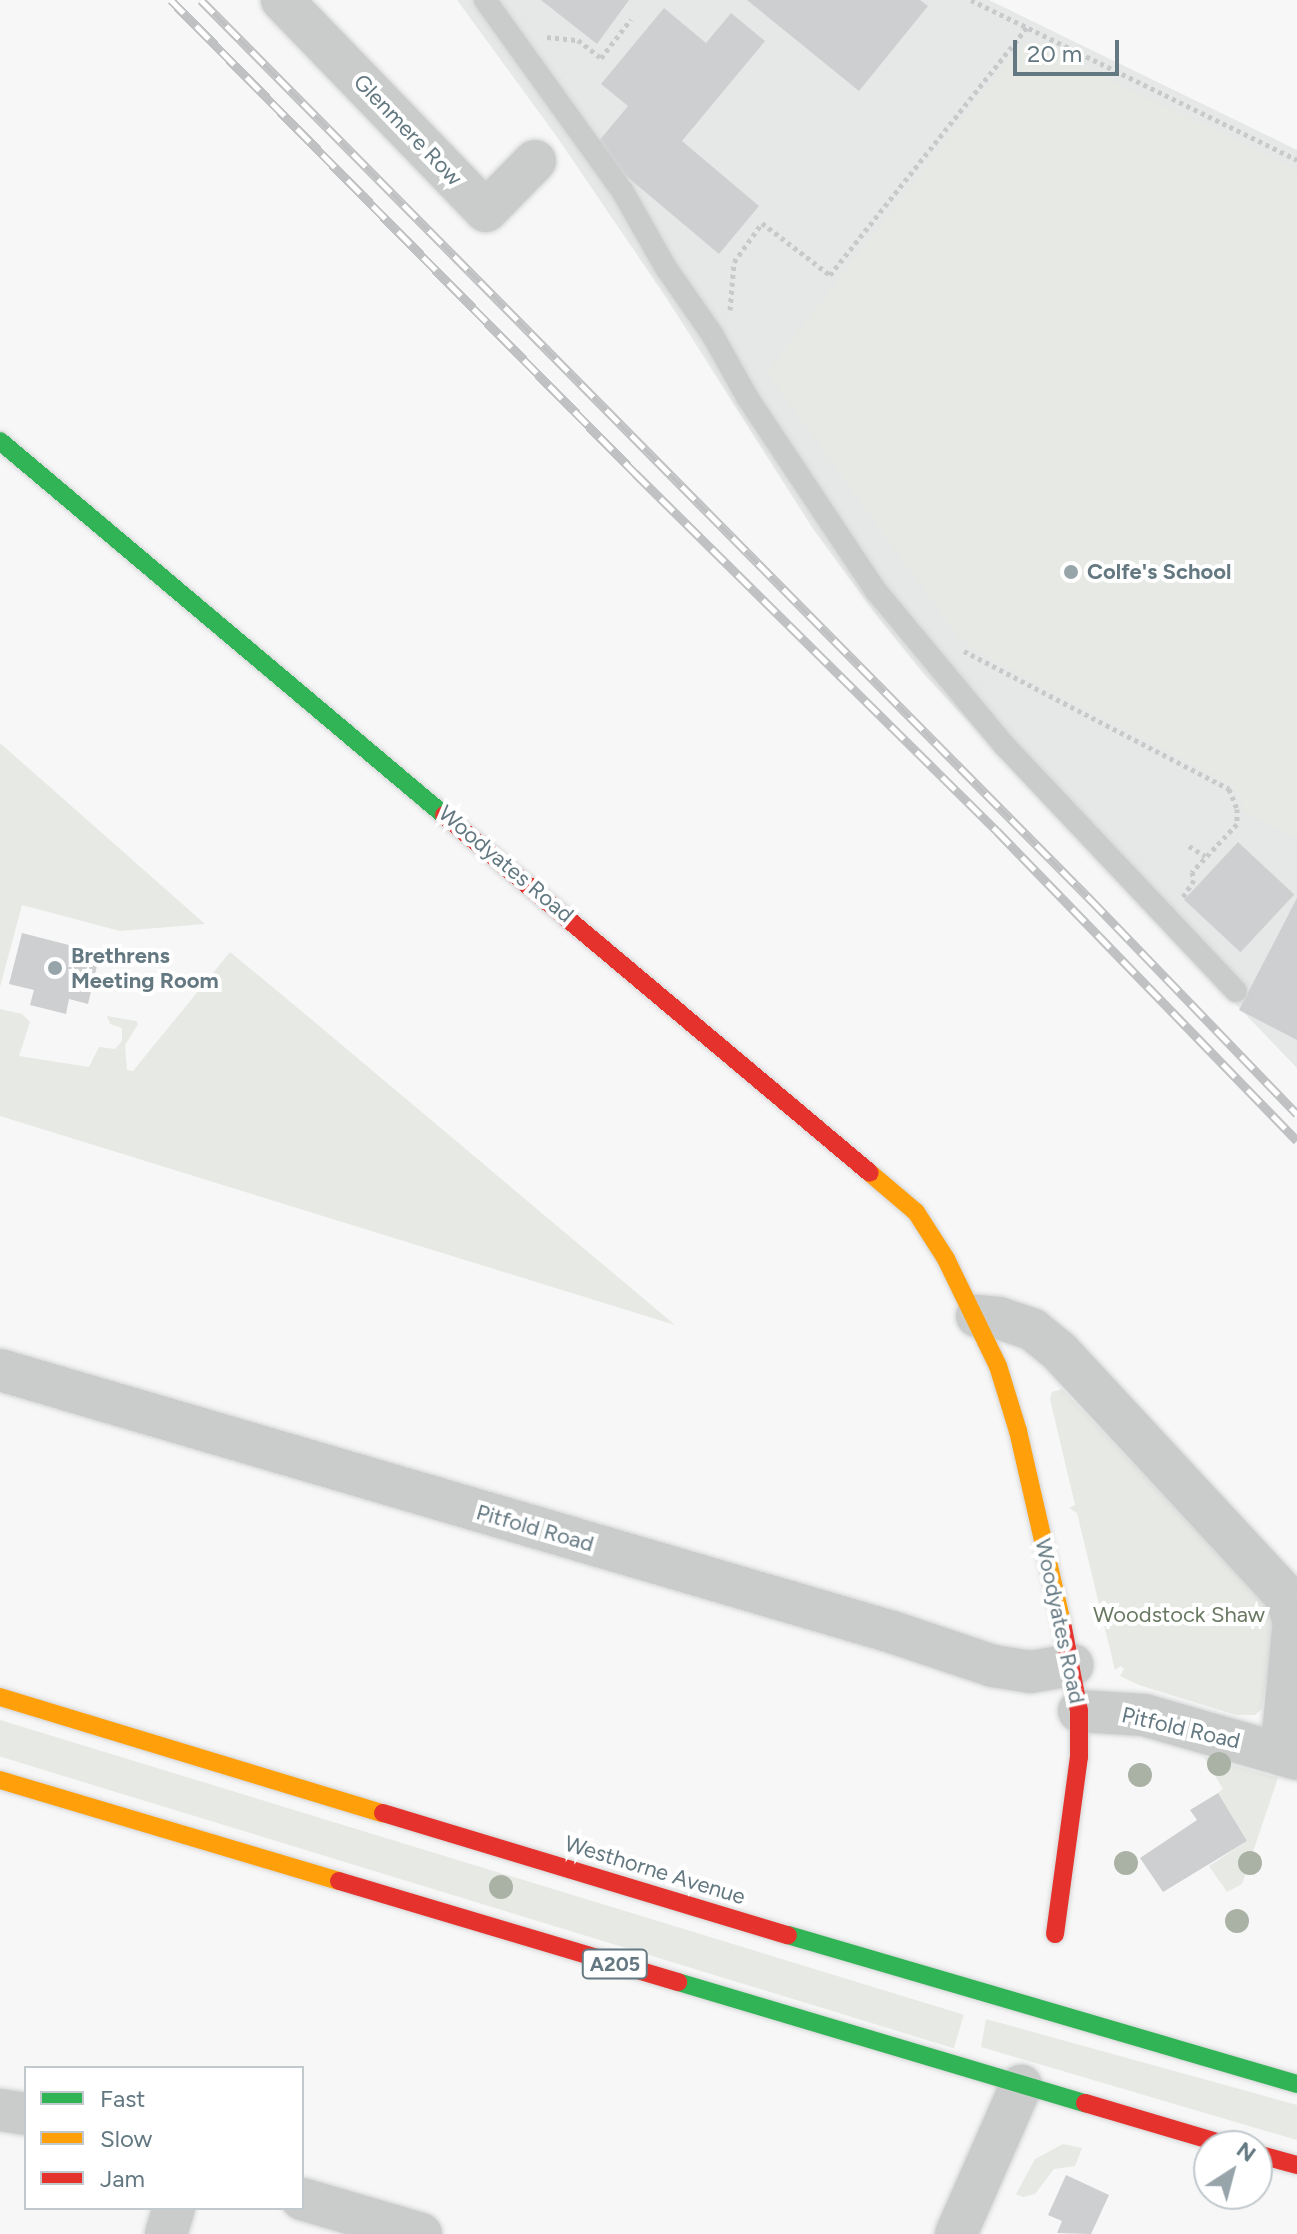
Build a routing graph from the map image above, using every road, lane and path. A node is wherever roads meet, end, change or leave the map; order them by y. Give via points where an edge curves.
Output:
1 (282, 0) edge
2 (485, 0) edge
3 (971, 0) edge
4 (631, 19) dead end
5 (1027, 27) junction
6 (544, 37) dead end
7 (1297, 160) edge
8 (535, 161) dead end
9 (728, 322) dead end
10 (0, 441) edge
11 (963, 650) dead end
12 (1189, 846) dead end
13 (1205, 856) junction
14 (1192, 872) dead end
15 (1236, 991) dead end
16 (977, 1316) junction
17 (0, 1370) edge
18 (1072, 1665) junction
19 (0, 1697) edge
20 (1079, 1711) junction
21 (1289, 1757) edge
22 (0, 1780) edge
23 (1055, 1934) dead end
24 (1297, 2084) edge
25 (1021, 2086) junction
26 (0, 2110) edge
27 (24, 2114) edge
28 (1193, 2135) edge
29 (1273, 2158) edge
30 (1297, 2165) edge
31 (304, 2200) edge
32 (173, 2210) edge
33 (166, 2234) edge
34 (421, 2234) edge
35 (956, 2234) edge

1 - 8 street, Glenmere Row via 486,211
2 - 15 lane via 623,192 747,397 876,591 1004,745
3 - 5 path
4 - 6 path via 601,58 578,40
5 - 7 path
5 - 9 path via 830,275 762,223 734,262
10 - 16 main road, Woodyates Road via 864,1165 916,1212
11 - 13 path via 1229,789 1237,824
12 - 13 path
13 - 14 path
16 - 18 main road, Woodyates Road via 1018,1431
16 - 21 street via 1033,1330 1060,1352 1284,1594 1294,1620
17 - 18 street, Pitfold Road via 993,1666 1030,1672
18 - 20 main road, Woodyates Road
19 - 24 main road, Westhorne Avenue
20 - 21 street, Pitfold Road via 1144,1715
20 - 23 main road, Woodyates Road via 1077,1782
22 - 25 main road, A205
25 - 28 main road, A205
25 - 35 street
26 - 27 street
29 - 30 main road
31 - 34 street
32 - 33 street

